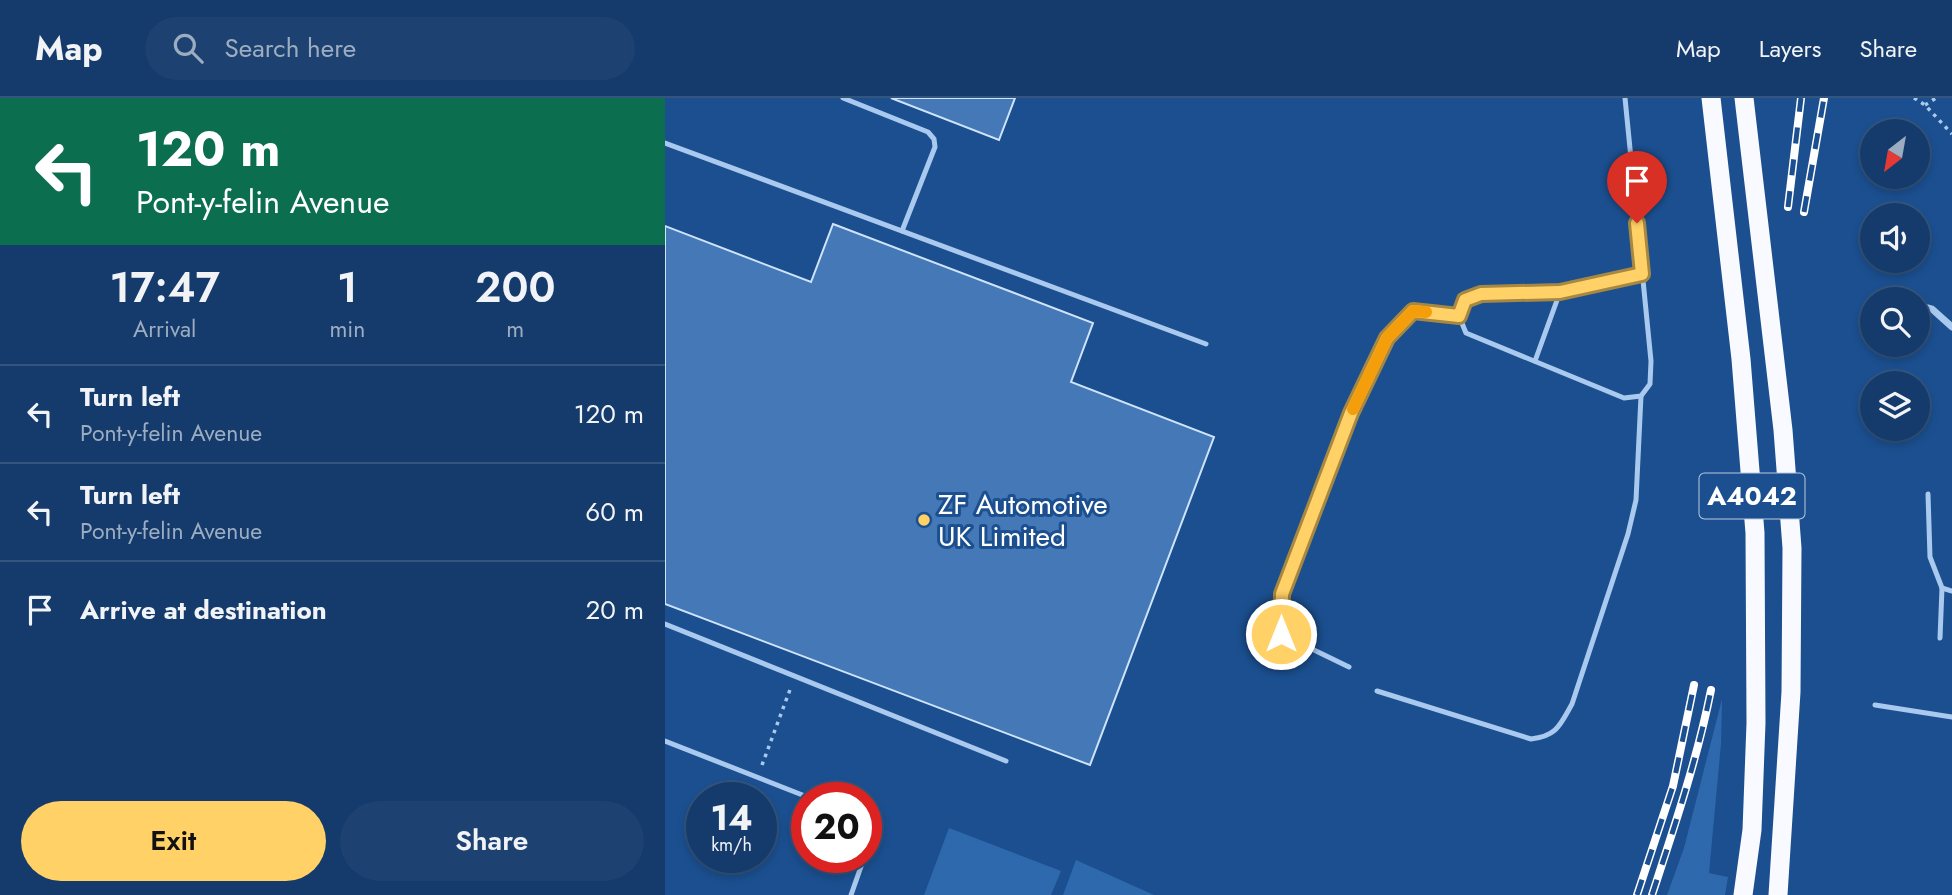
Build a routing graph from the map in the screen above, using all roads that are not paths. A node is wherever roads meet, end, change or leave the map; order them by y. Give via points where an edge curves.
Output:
1 (843, 98) edge
2 (1625, 98) edge
3 (1711, 98) edge
4 (1744, 98) edge
5 (665, 143) edge
6 (902, 231) junction
7 (1642, 274) junction
8 (1560, 292) junction
9 (1930, 308) edge
10 (1459, 316) junction
11 (1952, 327) edge
12 (1206, 344) dead end
13 (1535, 361) junction
14 (1641, 396) junction
15 (1928, 494) dead end
16 (1942, 588) junction
17 (1952, 591) edge
18 (665, 624) edge
19 (1940, 638) dead end
20 (1349, 667) dead end
21 (1377, 691) dead end
22 (1875, 705) dead end
23 (1952, 717) edge
24 (665, 741) edge
25 (1006, 761) dead end
26 (791, 790) edge
27 (859, 873) edge
28 (851, 895) edge
29 (1743, 895) edge
30 (1778, 895) edge

1 - 6 lane via 934,138 935,147
2 - 7 lane
3 - 29 highway, A4042 via 1741,359 1755,533 1756,723 1752,830
4 - 30 highway, A4042 via 1783,430 1792,548 1791,692
5 - 6 lane
6 - 12 lane
7 - 8 lane
7 - 14 lane via 1651,361 1650,384
8 - 10 lane via 1481,294 1465,300
8 - 13 lane
9 - 11 street
10 - 13 lane via 1466,334
10 - 20 lane via 1413,311 1387,338 1351,413 1282,594 1281,634
13 - 14 lane via 1624,398
14 - 21 lane via 1636,500 1628,534 1572,704 1559,727 1546,737 1531,738
15 - 16 lane via 1930,557
16 - 17 lane
16 - 19 lane
18 - 25 lane
22 - 23 lane
24 - 26 lane
27 - 28 lane

